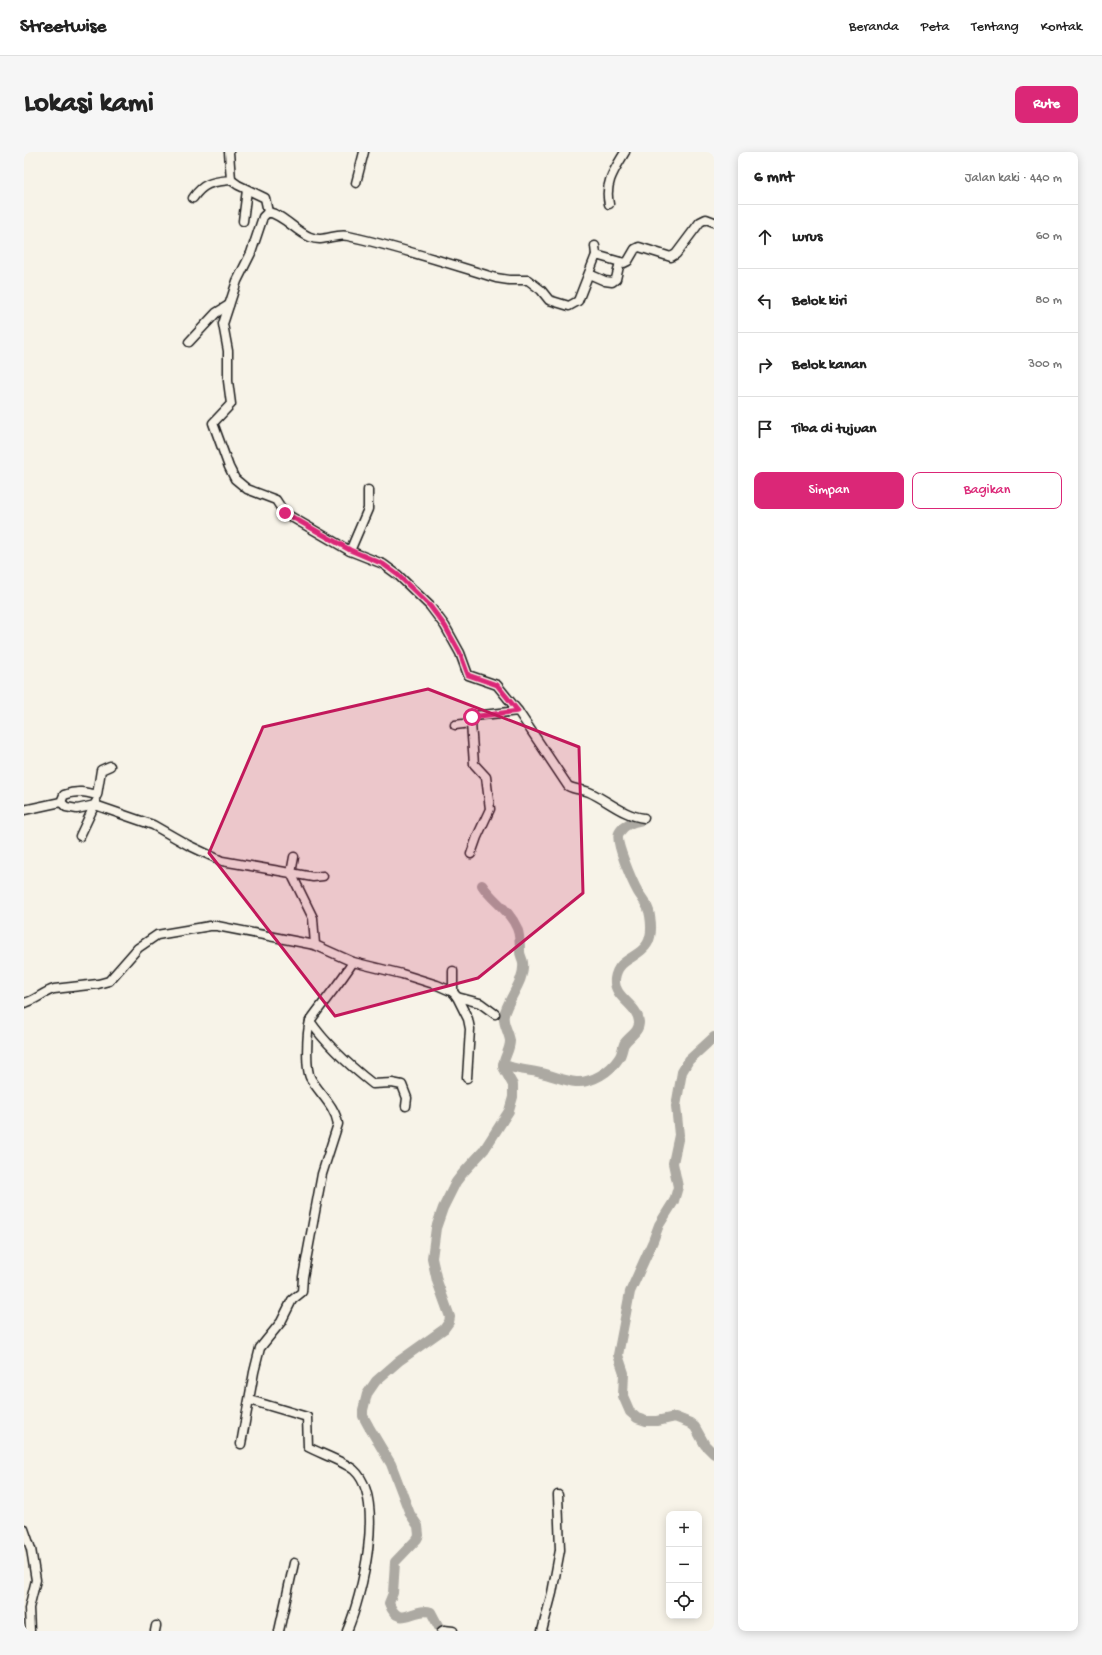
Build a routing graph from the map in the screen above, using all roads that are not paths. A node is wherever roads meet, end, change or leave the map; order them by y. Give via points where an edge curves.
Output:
1 (229, 152) edge
2 (364, 152) edge
3 (625, 152) edge
4 (231, 180) junction
5 (356, 182) dead end
6 (247, 190) junction
7 (193, 198) dead end
8 (609, 204) dead end
9 (268, 212) junction
10 (243, 221) dead end
11 (714, 222) edge
12 (595, 246) dead end
13 (596, 255) junction
14 (620, 262) junction
15 (589, 274) junction
16 (228, 305) junction
17 (189, 342) dead end
18 (368, 490) dead end
19 (350, 550) junction
20 (518, 711) junction
21 (471, 723) junction
22 (455, 725) dead end
23 (110, 766) dead end
24 (97, 795) junction
25 (61, 802) junction
26 (95, 805) junction
27 (24, 810) edge
28 (644, 818) dead end
29 (80, 836) dead end
30 (471, 854) dead end
31 (294, 857) dead end
32 (291, 873) junction
33 (323, 876) dead end
34 (315, 945) junction
35 (353, 962) junction
36 (454, 970) dead end
37 (455, 995) junction
38 (24, 1003) edge
39 (495, 1014) dead end
40 (310, 1021) junction
41 (467, 1078) dead end
42 (406, 1106) dead end
43 (250, 1400) junction
44 (241, 1444) dead end
45 (558, 1495) dead end
46 (24, 1529) edge
47 (28, 1549) edge
48 (294, 1563) dead end
49 (443, 1630) edge
50 (30, 1631) edge
51 (279, 1631) edge
52 (347, 1631) edge
53 (453, 1631) edge
54 (542, 1631) edge

1 - 4 street
2 - 5 street
3 - 8 street via 608,182
4 - 6 street
4 - 7 street via 208,183
6 - 9 street via 265,198
6 - 10 street
9 - 15 street via 306,235 320,240 339,235 347,236 387,245 496,278 528,280 548,299 566,306 578,301
9 - 16 street via 263,217 252,253
11 - 14 street via 706,219 700,222 674,255 668,257 637,248 628,261
12 - 13 street
13 - 14 street
13 - 15 street
14 - 15 street via 616,279 612,282
16 - 17 street via 216,313
16 - 19 street via 223,324 228,351 231,404 214,423 229,467 235,479 243,486 259,495 274,499 285,513
18 - 19 street via 366,513
19 - 20 street via 383,564 412,587 445,626 460,653 466,673 470,677 497,685
20 - 21 street via 474,716
20 - 28 street via 568,786 588,792 634,816
21 - 22 street
21 - 30 street via 474,764 486,777 490,808
23 - 24 street via 101,770
24 - 25 street via 76,791 64,795
24 - 26 street
25 - 26 street via 66,807 77,809
25 - 27 street
26 - 29 street
26 - 32 street via 152,825 222,861
31 - 32 street
32 - 33 street via 313,878
32 - 34 street via 313,918
34 - 35 street
34 - 38 street via 217,926 157,936 138,948 109,981 54,989
35 - 37 street via 402,974
35 - 40 street
36 - 37 street
37 - 39 street via 480,1003
37 - 41 street via 468,1019 470,1029
40 - 42 street via 336,1052 373,1084 402,1085 407,1098
40 - 43 street via 307,1040 310,1077 333,1108 338,1124 322,1174 302,1292 292,1300 281,1322 260,1348
43 - 44 street
43 - 52 street via 307,1417 308,1447 354,1469 364,1484 369,1511 369,1547 354,1615
45 - 54 street via 560,1550
46 - 47 street
47 - 50 street via 36,1580 29,1607
48 - 51 street
49 - 53 street

